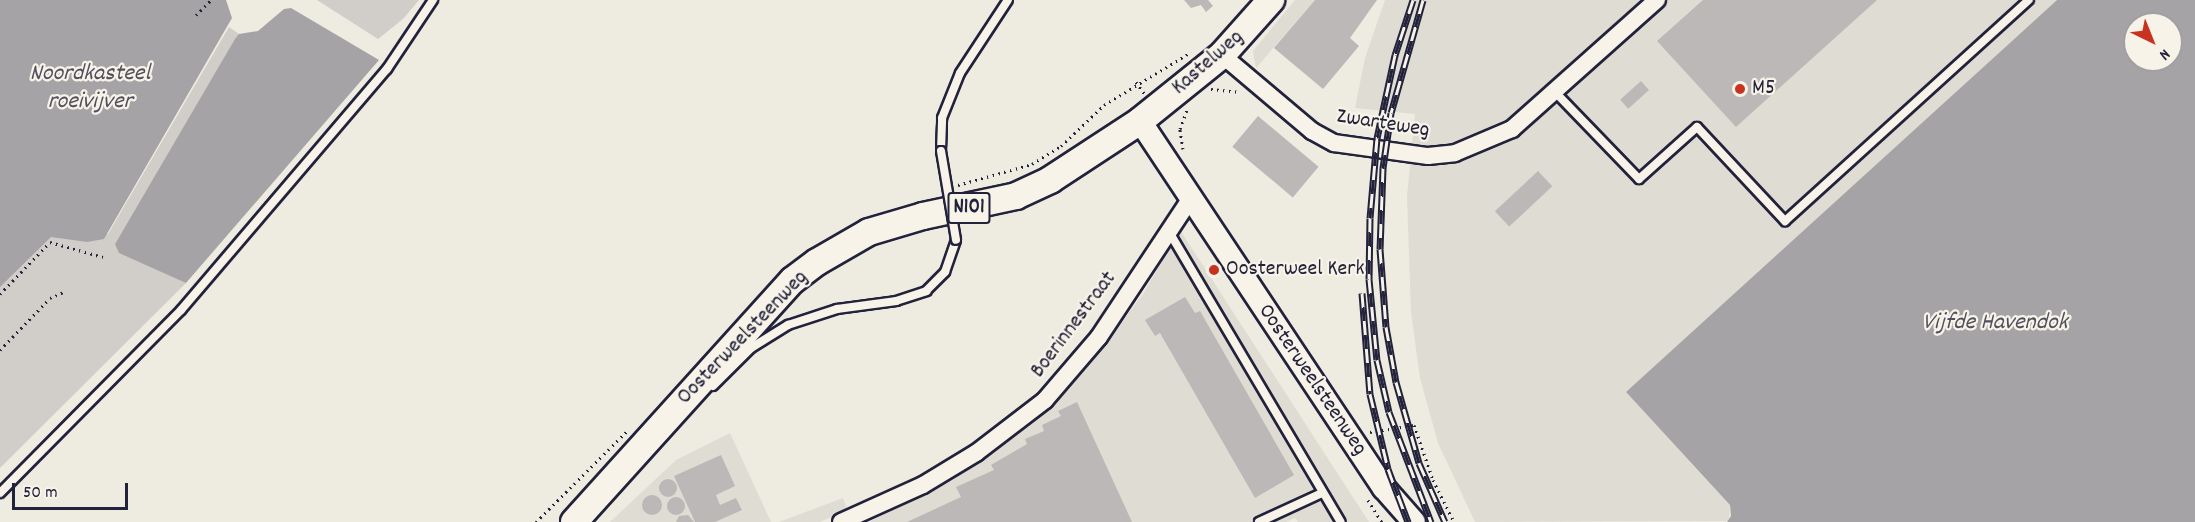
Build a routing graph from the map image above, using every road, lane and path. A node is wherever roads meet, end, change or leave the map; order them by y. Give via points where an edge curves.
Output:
1 (211, 0) edge
2 (433, 0) edge
3 (1008, 0) edge
4 (1271, 0) edge
5 (1657, 0) edge
6 (2029, 0) edge
7 (196, 15) dead end
8 (1193, 51) dead end
9 (1222, 55) junction
10 (1136, 82) dead end
11 (1555, 92) junction
12 (1203, 94) dead end
13 (1277, 102) junction
14 (1189, 105) dead end
15 (1140, 121) junction
16 (1183, 149) dead end
17 (1191, 198) junction
18 (1168, 229) junction
19 (103, 257) dead end
20 (66, 291) dead end
21 (0, 294) edge
22 (0, 350) edge
23 (704, 396) dead end
24 (696, 404) dead end
25 (1365, 426) dead end
26 (0, 493) edge
27 (1322, 493) junction
28 (1408, 519) edge
29 (574, 522) edge
30 (581, 522) edge
31 (841, 522) edge
32 (1259, 522) edge
33 (1341, 522) edge
34 (1454, 522) edge

1 - 7 path
2 - 26 lane via 387,69 181,310
3 - 23 lane, bridge via 960,73 942,118 941,151 956,240 945,272 926,291 896,302 837,309 788,325 752,348
4 - 9 main road, Kastelweg
5 - 11 street, Zwarteweg
6 - 11 lane via 1785,221 1697,127 1639,179
8 - 10 path
9 - 13 street, Zwarteweg
9 - 15 main road, Kastelweg
11 - 13 street, Zwarteweg via 1512,129 1483,144 1428,156 1334,143 1312,131
12 - 13 path via 1228,88
14 - 16 path via 1180,129
15 - 17 main road, Oosterweelsteenweg
15 - 29 main road, Oosterweelsteenweg / N101 via 1050,180 1016,196 869,232 817,262 786,288
17 - 18 street, Boerinnestraat
17 - 28 main road, Oosterweelsteenweg
18 - 27 lane
18 - 31 street, Boerinnestraat via 1099,338 1045,400 976,453 922,485
19 - 21 path via 50,242
20 - 22 path via 50,298
24 - 30 lane
25 - 34 path via 1369,432 1414,425 1433,480
27 - 32 lane
27 - 33 lane

